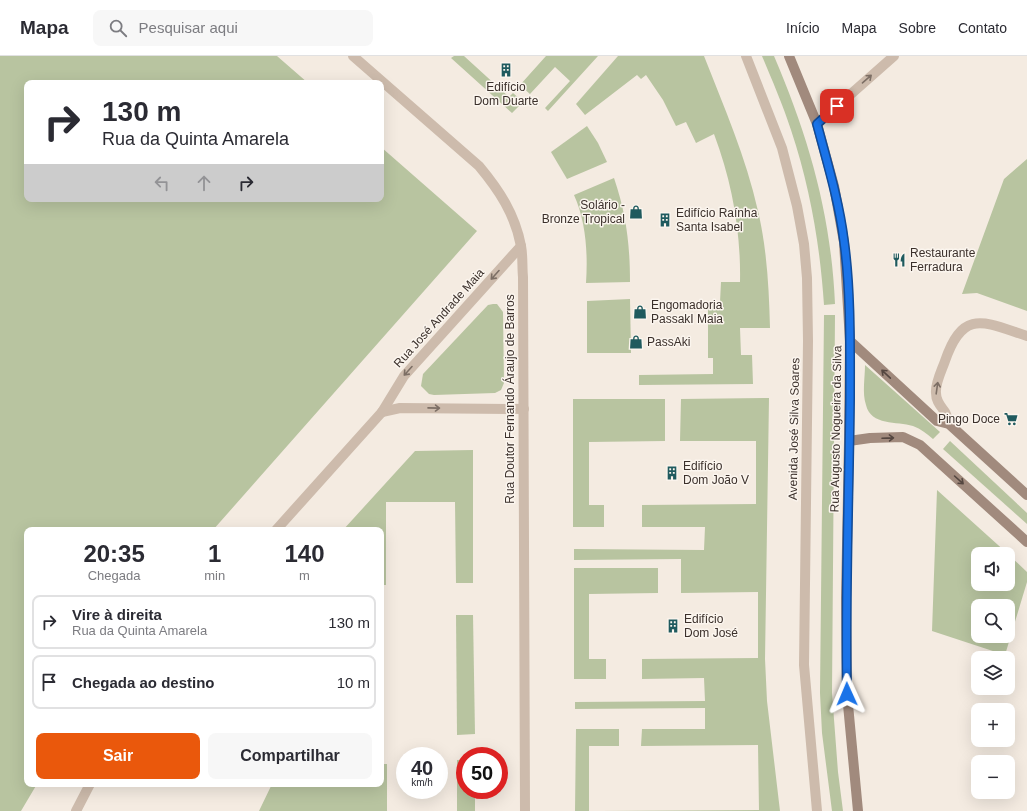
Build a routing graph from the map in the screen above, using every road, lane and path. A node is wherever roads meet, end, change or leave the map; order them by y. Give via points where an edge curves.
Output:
1 (746, 56) edge
2 (789, 56) edge
3 (894, 56) edge
4 (357, 57) edge
5 (383, 80) edge
6 (384, 81) edge
7 (817, 124) junction
8 (521, 246) junction
9 (1027, 336) edge
10 (850, 341) junction
11 (524, 409) junction
12 (382, 412) junction
13 (949, 424) junction
14 (849, 442) junction
15 (1027, 495) edge
16 (279, 527) edge
17 (1027, 542) edge
18 (88, 787) edge
19 (76, 811) edge
20 (525, 811) edge
21 (817, 811) edge
22 (858, 811) edge

1 - 21 street, Avenida José Silva Soares via 782,148 804,244 808,341 804,665
2 - 7 main road, Rua Augusto Nogueira da Silva
7 -> 3 street
4 - 5 street, Rua Doutor Fernando Áraujo de Barros
6 - 8 street, Rua Doutor Fernando Áraujo de Barros via 479,166 494,184 510,208
7 - 10 main road, Rua Augusto Nogueira da Silva via 834,186 844,242
8 - 11 street, Rua Doutor Fernando Áraujo de Barros
8 -> 12 street, Rua José Andrade Maia via 404,376
13 -> 9 street via 935,392 957,334 967,326 981,322
13 -> 10 main road via 937,421
10 - 14 main road, Rua Augusto Nogueira da Silva
12 -> 11 street via 400,408
11 - 20 street, Rua Doutor Fernando Áraujo de Barros
12 - 16 street, Rua José Andrade Maia
13 - 15 main road
14 -> 17 main road via 870,438 903,437 920,445
14 - 22 main road, Rua Augusto Nogueira da Silva via 847,694
18 - 19 street

